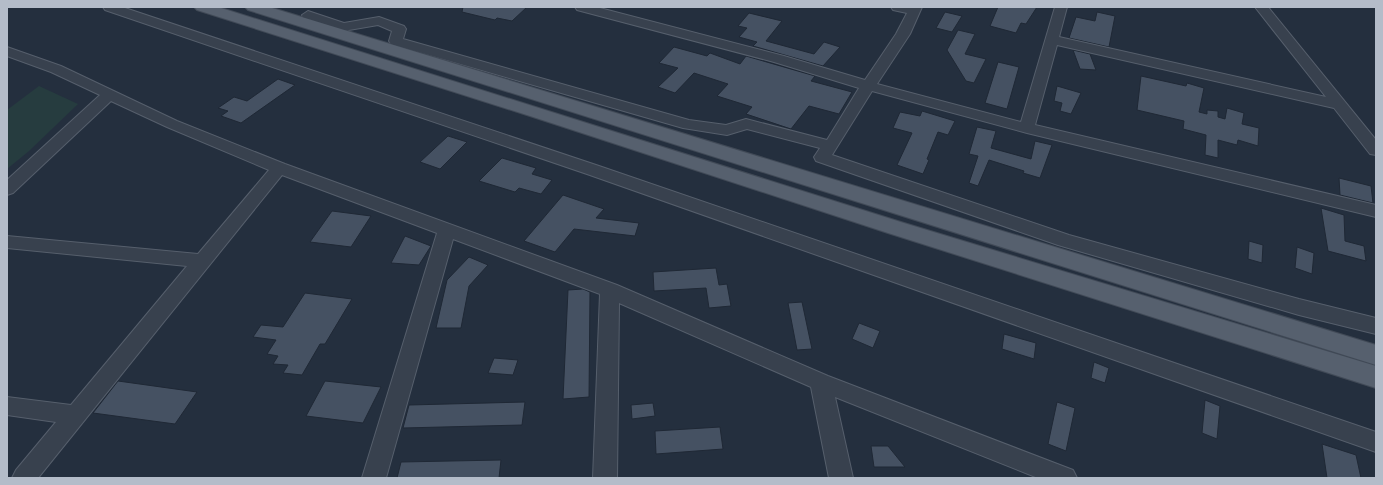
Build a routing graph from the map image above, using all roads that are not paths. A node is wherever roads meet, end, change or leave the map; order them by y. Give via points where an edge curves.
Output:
1 (110, 7) edge
2 (202, 7) edge
3 (253, 7) edge
4 (581, 7) edge
5 (897, 7) edge
6 (1061, 7) edge
7 (1261, 7) edge
8 (915, 9) edge
9 (306, 15) edge
10 (1053, 40) junction
11 (7, 51) edge
12 (868, 86) junction
13 (109, 94) junction
14 (1337, 104) junction
15 (1027, 128) junction
16 (830, 146) junction
17 (1376, 150) edge
18 (278, 168) junction
19 (7, 189) edge
20 (1376, 211) edge
21 (447, 230) junction
22 (7, 242) edge
23 (203, 261) junction
24 (610, 290) junction
25 (1376, 326) edge
26 (1376, 355) edge
27 (1376, 377) edge
28 (821, 382) junction
29 (7, 406) edge
30 (75, 415) junction
31 (1376, 442) edge
32 (24, 478) edge
33 (374, 478) edge
34 (605, 478) edge
35 (841, 478) edge
36 (1065, 478) edge

1 - 31 street via 593,170
2 - 27 main road via 896,228
3 - 9 main road
4 - 12 street via 779,59
5 - 8 street
6 - 10 street
7 - 14 street
8 - 12 street via 903,34
9 - 16 street via 343,27 379,21 399,29 396,41 688,125 727,130 746,124
9 - 26 main road
10 - 14 street
10 - 15 street
11 - 13 street via 56,69
12 - 15 street
12 - 16 street
13 - 18 street via 172,124
13 - 19 street
14 - 17 street
15 - 20 street
16 - 25 street via 822,157 1056,237 1300,307
18 - 21 street
18 - 23 street
21 - 24 street
21 - 33 street
22 - 23 street
23 - 30 street
24 - 28 street
24 - 34 street
28 - 35 street
28 - 36 street
29 - 30 street
30 - 32 street

